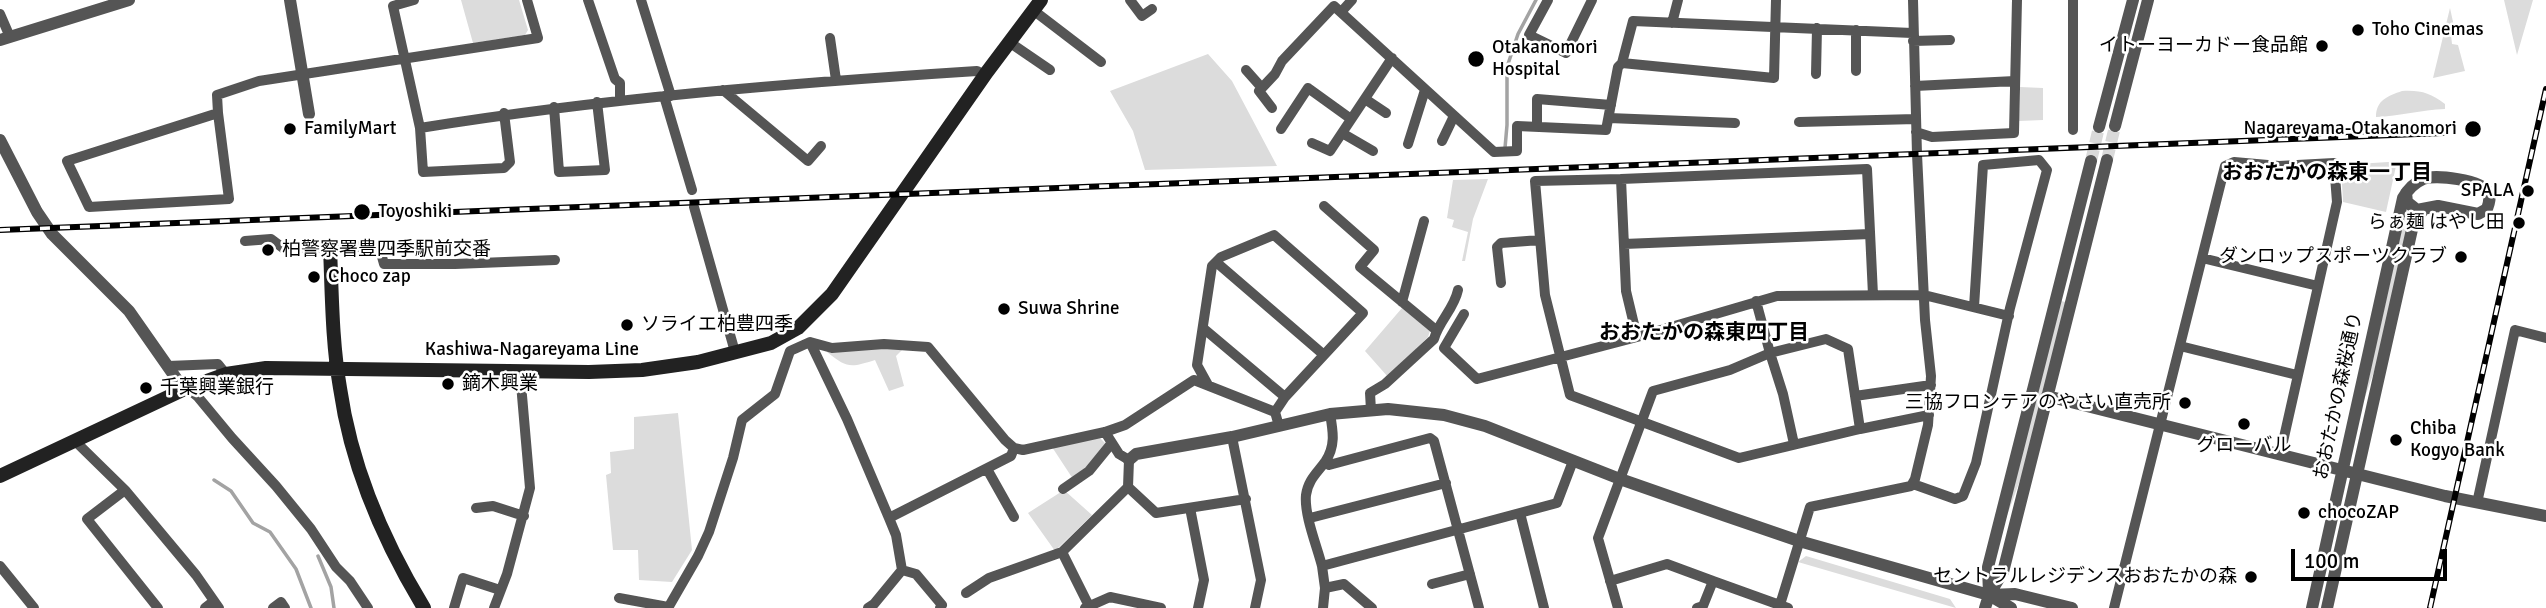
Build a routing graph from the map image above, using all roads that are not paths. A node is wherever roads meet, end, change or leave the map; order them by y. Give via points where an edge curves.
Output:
1 (129, 0) edge
2 (290, 0) edge
3 (414, 0) edge
4 (527, 0) edge
5 (588, 0) edge
6 (640, 0) edge
7 (1130, 0) edge
8 (1352, 0) edge
9 (1548, 0) edge
10 (1592, 0) edge
11 (1678, 0) edge
12 (1776, 0) edge
13 (1913, 0) edge
14 (2017, 0) edge
15 (2073, 0) edge
16 (2133, 0) edge
17 (2148, 0) edge
18 (1037, 5) edge
19 (1152, 9) dead end
20 (1342, 11) junction
21 (0, 14) edge
22 (1672, 23) junction
23 (1775, 26) junction
24 (1817, 29) junction
25 (1856, 30) junction
26 (1913, 37) junction
27 (5, 38) edge
28 (830, 38) dead end
29 (1950, 40) dead end
30 (1009, 42) junction
31 (1392, 58) junction
32 (406, 59) junction
33 (1101, 62) dead end
34 (1622, 63) junction
35 (1050, 70) dead end
36 (1246, 70) dead end
37 (1856, 71) dead end
38 (1816, 74) dead end
39 (302, 75) junction
40 (985, 75) junction
41 (836, 80) junction
42 (2015, 81) junction
43 (1915, 86) junction
44 (1262, 88) junction
45 (723, 90) junction
46 (1425, 90) junction
47 (668, 96) junction
48 (1365, 99) junction
49 (620, 100) junction
50 (597, 102) junction
51 (1611, 105) junction
52 (554, 107) junction
53 (1272, 108) dead end
54 (218, 113) junction
55 (504, 113) junction
56 (1386, 113) dead end
57 (309, 114) dead end
58 (1454, 117) junction
59 (1609, 118) junction
60 (1351, 119) junction
61 (1916, 119) junction
62 (1799, 122) dead end
63 (1735, 123) dead end
64 (2115, 126) tunnel mouth
65 (1536, 127) junction
66 (2099, 127) tunnel mouth
67 (421, 128) junction
68 (1281, 129) dead end
69 (2073, 130) dead end
70 (1916, 131) junction
71 (1342, 133) junction
72 (0, 140) edge
73 (1442, 141) dead end
74 (1312, 143) dead end
75 (1408, 144) dead end
76 (821, 146) dead end
77 (1373, 151) dead end
78 (2107, 160) tunnel mouth
79 (2091, 161) tunnel mouth
80 (1621, 179) junction
81 (692, 190) dead end
82 (2406, 193) junction
83 (1324, 206) dead end
84 (694, 207) dead end
85 (2423, 211) junction
86 (1424, 221) dead end
87 (1870, 234) junction
88 (1540, 240) junction
89 (245, 241) dead end
90 (1624, 244) junction
91 (330, 248) junction
92 (2202, 258) junction
93 (555, 260) dead end
94 (1216, 262) junction
95 (1501, 283) dead end
96 (2318, 286) junction
97 (1458, 290) dead end
98 (1872, 295) junction
99 (1924, 295) junction
100 (1402, 302) junction
101 (1756, 302) junction
102 (1974, 307) junction
103 (1464, 314) dead end
104 (2009, 316) junction
105 (1203, 328) junction
106 (1435, 334) junction
107 (1637, 337) junction
108 (2546, 338) edge
109 (810, 342) junction
110 (787, 344) junction
111 (2180, 346) junction
112 (1444, 348) junction
113 (735, 352) junction
114 (1770, 353) junction
115 (1324, 355) junction
116 (1559, 358) junction
117 (168, 366) junction
118 (337, 368) junction
119 (523, 371) junction
120 (226, 374) junction
121 (2297, 375) junction
122 (1208, 385) junction
123 (1931, 385) junction
124 (187, 388) junction
125 (1855, 396) junction
126 (2047, 396) junction
127 (1285, 397) junction
128 (1371, 410) junction
129 (1275, 412) junction
130 (1330, 414) junction
131 (1929, 415) junction
132 (1641, 422) junction
133 (2160, 424) junction
134 (1279, 426) junction
135 (1860, 429) junction
136 (1105, 432) junction
137 (1232, 438) junction
138 (74, 440) junction
139 (1111, 444) junction
140 (1794, 444) junction
141 (1014, 448) junction
142 (2280, 455) junction
143 (1129, 460) junction
144 (1573, 461) junction
145 (1325, 462) junction
146 (987, 469) junction
147 (2342, 471) junction
148 (2357, 474) junction
149 (0, 476) edge
150 (1620, 479) junction
151 (1446, 483) junction
152 (1913, 484) junction
153 (1128, 487) junction
154 (1063, 489) dead end
155 (125, 490) junction
156 (1246, 499) junction
157 (2477, 503) junction
158 (475, 508) dead end
159 (1190, 508) junction
160 (1520, 513) junction
161 (524, 516) junction
162 (2546, 516) edge
163 (1014, 517) dead end
164 (890, 518) junction
165 (1310, 518) junction
166 (1458, 529) junction
167 (1799, 541) junction
168 (1062, 552) junction
169 (0, 566) edge
170 (1322, 566) junction
171 (902, 570) junction
172 (1470, 574) junction
173 (1610, 581) junction
174 (1713, 581) junction
175 (1432, 584) dead end
176 (1325, 588) junction
177 (500, 590) junction
178 (965, 593) dead end
179 (1989, 595) junction
180 (619, 598) dead end
181 (217, 604) edge
182 (1087, 607) edge
183 (1783, 607) edge
184 (34, 608) edge
185 (158, 608) edge
186 (205, 608) edge
187 (274, 608) edge
188 (285, 608) edge
189 (368, 608) edge
190 (424, 608) edge
191 (454, 608) edge
192 (494, 608) edge
193 (668, 608) edge
194 (868, 608) edge
195 (940, 608) edge
196 (1161, 608) edge
197 (1198, 608) edge
198 (1255, 608) edge
199 (1323, 608) edge
200 (1372, 608) edge
201 (1479, 608) edge
202 (1545, 608) edge
203 (1618, 608) edge
204 (1697, 608) edge
205 (1985, 608) edge
206 (2011, 608) edge
207 (2072, 608) edge
208 (2114, 608) edge
209 (2312, 608) edge
210 (2327, 608) edge

1 - 27 street
2 - 39 street
3 - 32 street via 393,6
4 - 32 street via 538,38
5 - 49 street via 620,83
6 - 47 street
7 - 19 street via 1142,16
8 - 20 street
9 - 10 street via 1530,35 1566,53
11 - 22 street
12 - 23 street
13 - 26 street
14 - 42 street
15 - 69 street
16 - 66 street
17 - 64 street
18 - 30 main road, Kashiwa-Nagareyama Line
18 - 33 street
20 - 31 street
20 - 44 street via 1334,6
21 - 27 street
22 - 23 street
22 - 34 street via 1633,21
23 - 24 street
23 - 34 street via 1774,78
24 - 25 street
24 - 38 street
25 - 26 street
25 - 37 street
26 - 29 street
26 - 43 street
28 - 41 street
30 - 35 street
30 - 40 main road, Kashiwa-Nagareyama Line
31 - 46 street
31 - 48 street
32 - 39 street
32 - 67 street
34 - 51 street
36 - 44 street
39 - 54 street via 259,81 217,95
39 - 57 street
40 - 41 street via 977,71
40 - 110 main road, Kashiwa-Nagareyama Line via 832,294
41 - 45 street
42 - 43 street
42 - 70 street via 2014,133 1932,137
43 - 61 street
44 - 53 street via 1259,91
45 - 47 street
45 - 76 street via 808,161
46 - 58 street
46 - 75 street
47 - 49 street
47 - 81 street
48 - 56 street
48 - 60 street
49 - 50 street
50 - 52 street
50 - 52 street via 605,170 559,172
51 - 59 street
51 - 65 street via 1537,99
52 - 55 street
54 - 54 street via 67,161 89,207 229,199
55 - 67 street
55 - 67 street via 510,162 505,168 423,172
58 - 65 street via 1494,152 1517,150 1517,126
58 - 73 street
59 - 63 street
59 - 65 street via 1606,130
60 - 68 street via 1308,88
60 - 71 street
61 - 62 street
61 - 70 street
70 - 99 street
71 - 74 street via 1330,151
71 - 77 street
72 - 117 street via 52,234 122,303
78 - 126 street
79 - 179 street via 1988,567
80 - 87 street via 1867,169
80 - 88 street via 1535,181
80 - 90 street
82 - 85 street via 2408,204
82 - 85 street via 2431,176 2479,184 2489,196 2487,209 2478,214 2438,206
82 - 147 street, おおたかの森桜通り
83 - 100 street via 1374,250 1360,267
84 - 113 street
85 - 148 street, おおたかの森桜通り via 2413,225
86 - 100 street
87 - 90 street
87 - 98 street
88 - 95 street via 1497,247
88 - 116 street via 1545,295
89 - 91 street via 271,239 283,248
90 - 107 street via 1626,291
91 - 93 street via 379,246 384,264
91 - 118 main road
92 - 96 street
92 - 96 street via 2225,166 2234,162 2279,166 2334,163 2337,202
92 - 111 street
94 - 105 street
94 - 115 street
94 - 115 street via 1274,236 1284,244 1363,313
96 - 121 street
97 - 106 street
98 - 99 street
98 - 101 street via 1777,296
99 - 102 street
99 - 123 street
100 - 106 street
101 - 107 street
101 - 114 street
102 - 104 street
102 - 104 street via 1983,165 2039,160 2047,170
103 - 112 street
104 - 152 street via 1976,463 1963,496 1955,499
105 - 122 street via 1197,365
105 - 127 street
106 - 112 street
106 - 128 street via 1397,374 1370,394
107 - 116 street
108 - 157 street via 2515,330
109 - 110 street
109 - 141 street via 832,348 928,347
109 - 164 street
110 - 113 main road, Kashiwa-Nagareyama Line
110 - 193 street via 775,394 742,420 709,531
111 - 121 street
111 - 133 street
112 - 116 street via 1477,379
113 - 119 main road, Kashiwa-Nagareyama Line via 632,371
114 - 125 street via 1826,339 1847,349
114 - 132 street via 1730,370 1653,391
114 - 140 street
115 - 127 street
116 - 132 street via 1570,395
117 - 120 street via 218,364
117 - 124 street
118 - 119 main road, Kashiwa-Nagareyama Line
118 - 120 main road, Kashiwa-Nagareyama Line via 266,368
118 - 190 main road via 351,437 371,499
119 - 161 street via 530,488
120 - 124 main road, Kashiwa-Nagareyama Line
121 - 142 street
122 - 129 street
122 - 136 street via 1194,380 1125,425
123 - 125 street
123 - 131 street
124 - 138 main road, Kashiwa-Nagareyama Line
124 - 189 street via 276,485
125 - 135 street
126 - 133 street
126 - 179 street via 2003,572
127 - 129 street
128 - 130 street
128 - 144 street via 1464,419
129 - 134 street
130 - 134 street
130 - 145 street via 1334,433
131 - 135 street
131 - 152 street
132 - 140 street via 1739,458
132 - 150 street
133 - 142 street
133 - 208 street
134 - 137 street
135 - 140 street
136 - 139 street
136 - 141 street via 1023,450
137 - 143 street via 1136,454
137 - 156 street
138 - 149 main road, Kashiwa-Nagareyama Line
138 - 155 street
139 - 143 street
139 - 154 street via 1089,471
141 - 146 street via 1011,456
142 - 147 street
143 - 153 street
144 - 150 street
144 - 160 street via 1557,503
145 - 151 street via 1329,465 1430,438
145 - 165 street via 1309,484
146 - 163 street
146 - 164 street
147 - 148 street
147 - 209 street, おおたかの森桜通り
148 - 157 street
148 - 210 street, おおたかの森桜通り
150 - 167 street
150 - 173 street via 1598,538
151 - 165 street
151 - 166 street
152 - 167 street via 1810,507
153 - 159 street via 1156,513
153 - 168 street
155 - 181 street
155 - 185 street via 87,519
156 - 159 street
156 - 198 street via 1261,580
157 - 162 street
158 - 161 street via 493,506
159 - 197 street via 1204,580
160 - 166 street
160 - 202 street
161 - 177 street
164 - 171 street
165 - 170 street
166 - 170 street
166 - 172 street
167 - 179 street
167 - 183 street
168 - 178 street via 989,578
168 - 182 street
169 - 184 street
170 - 176 street
171 - 194 street
171 - 195 street via 916,574
172 - 175 street
172 - 201 street
173 - 174 street via 1667,564
173 - 203 street
174 - 183 street
174 - 204 street via 1703,606
176 - 199 street
176 - 200 street via 1344,584
177 - 191 street via 463,578
177 - 192 street
179 - 205 street
179 - 206 street
179 - 207 street via 2015,594
180 - 193 street
181 - 186 street
182 - 196 street via 1110,597
187 - 188 street via 281,602

